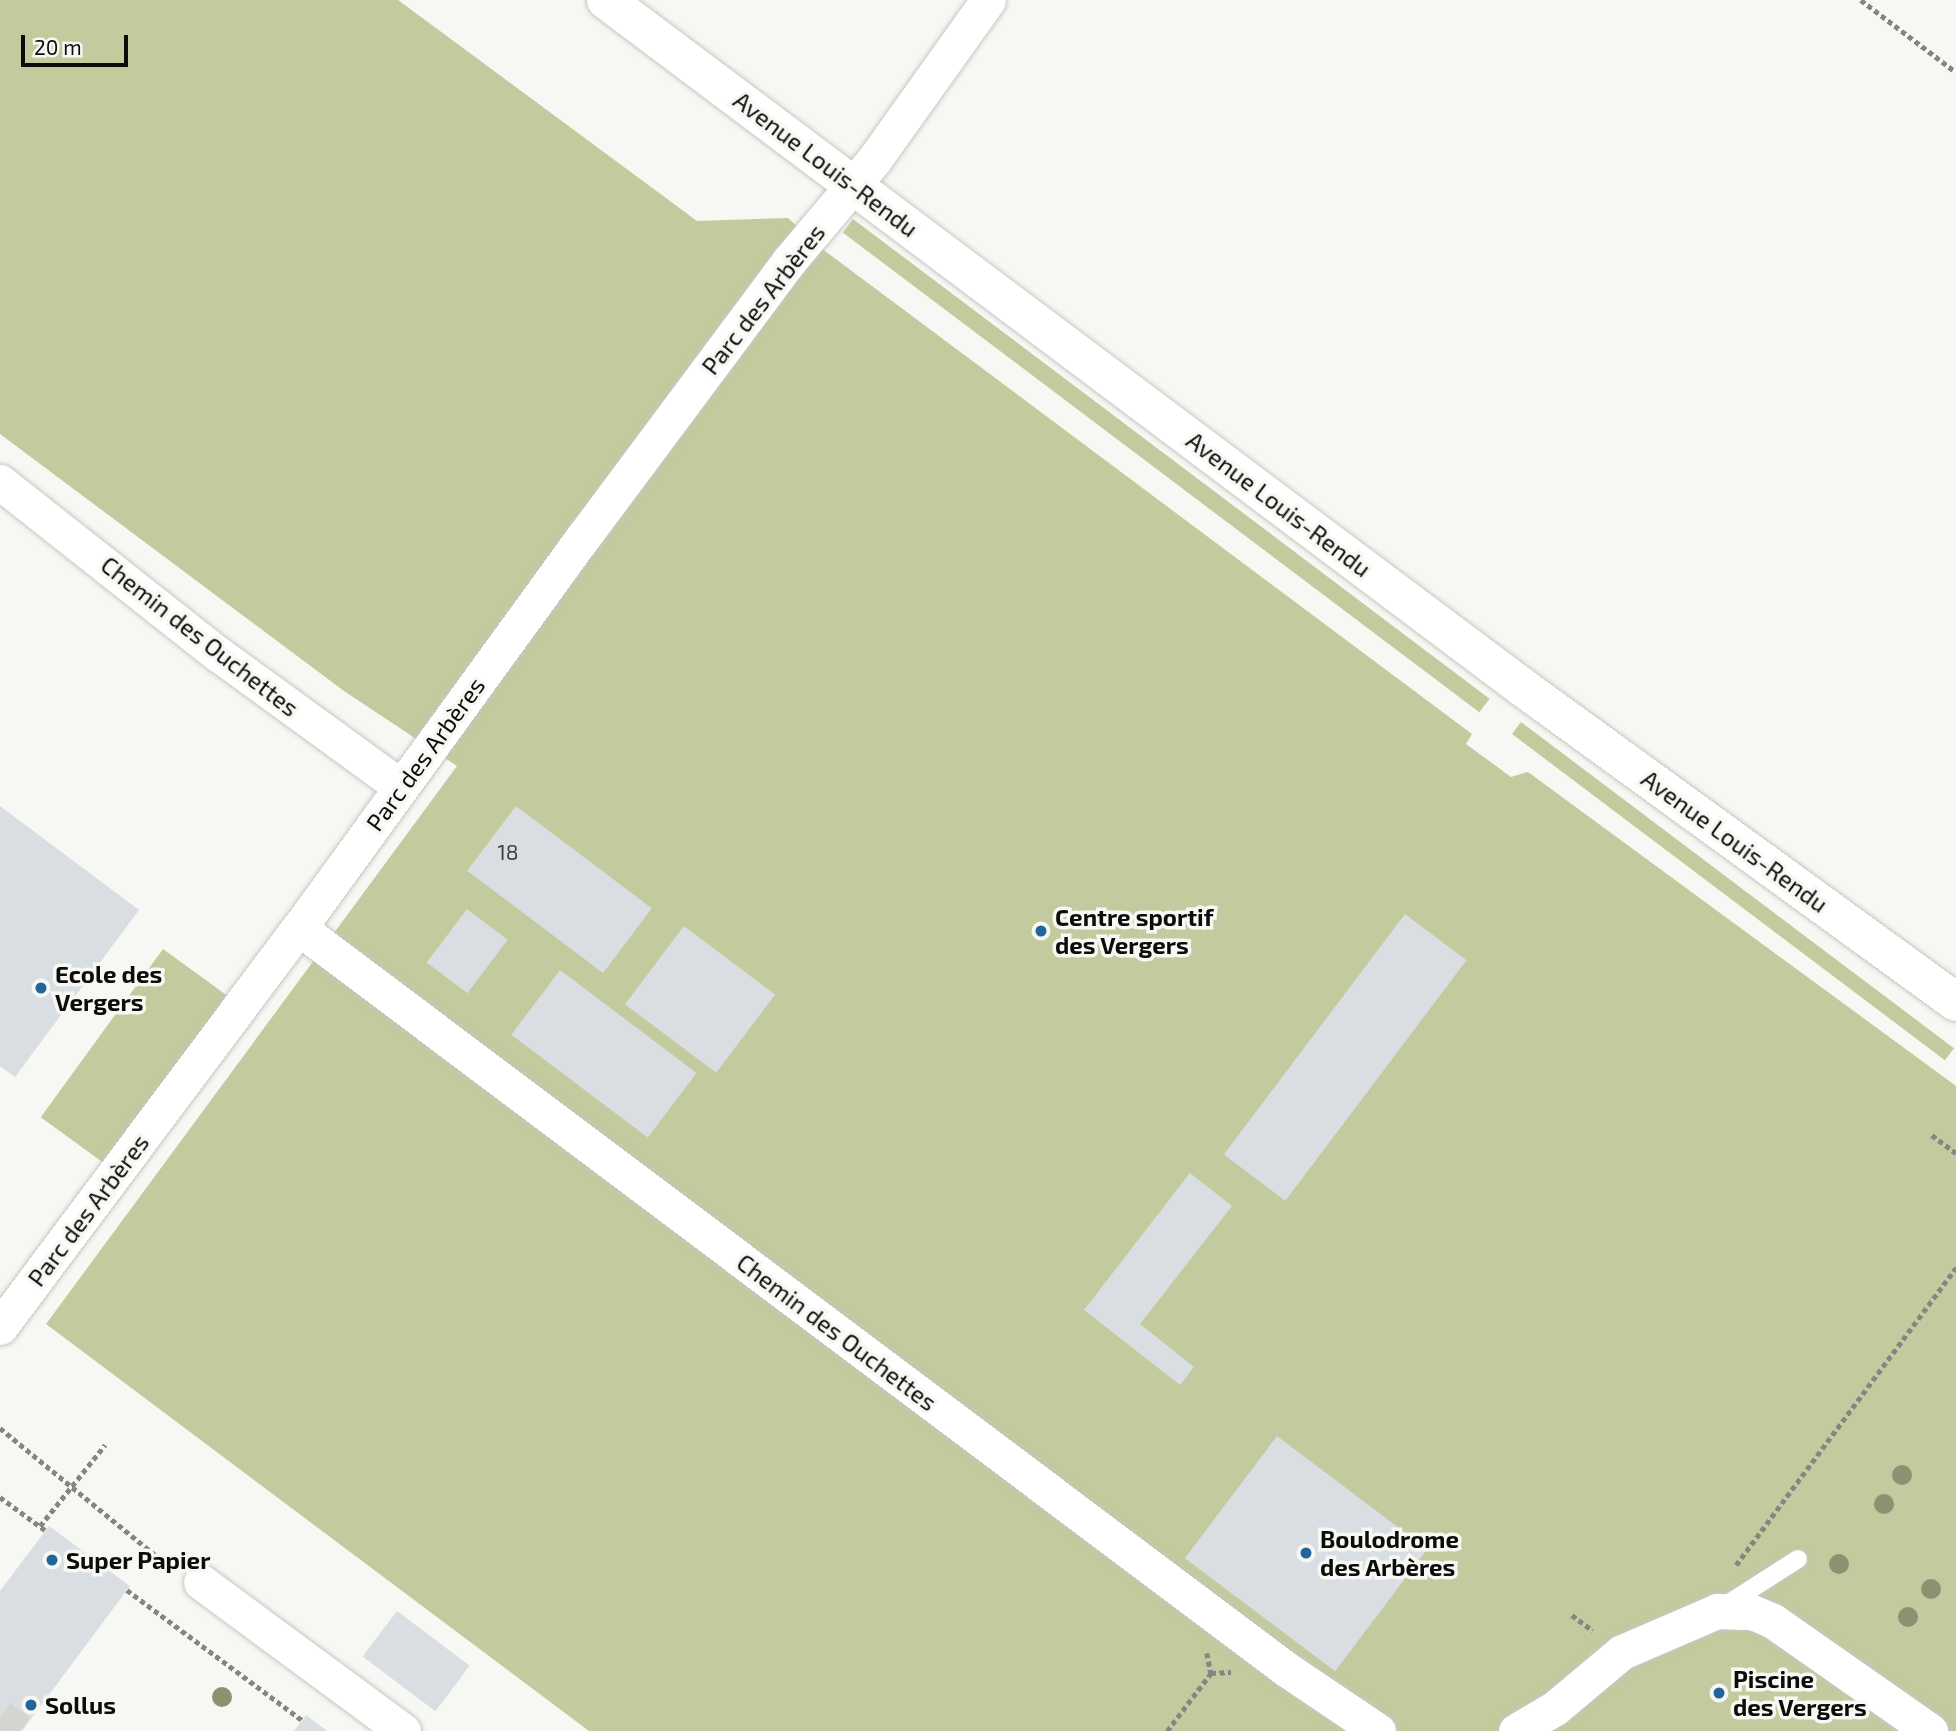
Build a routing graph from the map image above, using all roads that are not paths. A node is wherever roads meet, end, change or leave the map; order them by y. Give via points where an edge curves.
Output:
1 (606, 0) edge
2 (988, 0) edge
3 (854, 184) junction
4 (0, 482) edge
5 (401, 787) junction
6 (299, 928) junction
7 (1956, 1002) edge
8 (0, 1327) edge
9 (1798, 1559) dead end
10 (201, 1582) road end
11 (1717, 1611) junction
12 (403, 1731) edge
13 (1378, 1731) edge
14 (1516, 1731) edge
15 (1930, 1731) edge

1 - 3 main road, Avenue Louis-Rendu
2 - 3 street, Parc des Arbères
3 - 5 street, Parc des Arbères via 789,261
3 - 7 main road, Avenue Louis-Rendu via 1522,687
4 - 5 street, Chemin des Ouchettes via 218,654
5 - 6 street, Parc des Arbères
6 - 8 street, Parc des Arbères
6 - 13 street, Chemin des Ouchettes via 1286,1669
9 - 11 lane
10 - 12 street
11 - 14 street via 1622,1652 1555,1707
11 - 15 street via 1752,1612 1773,1621

